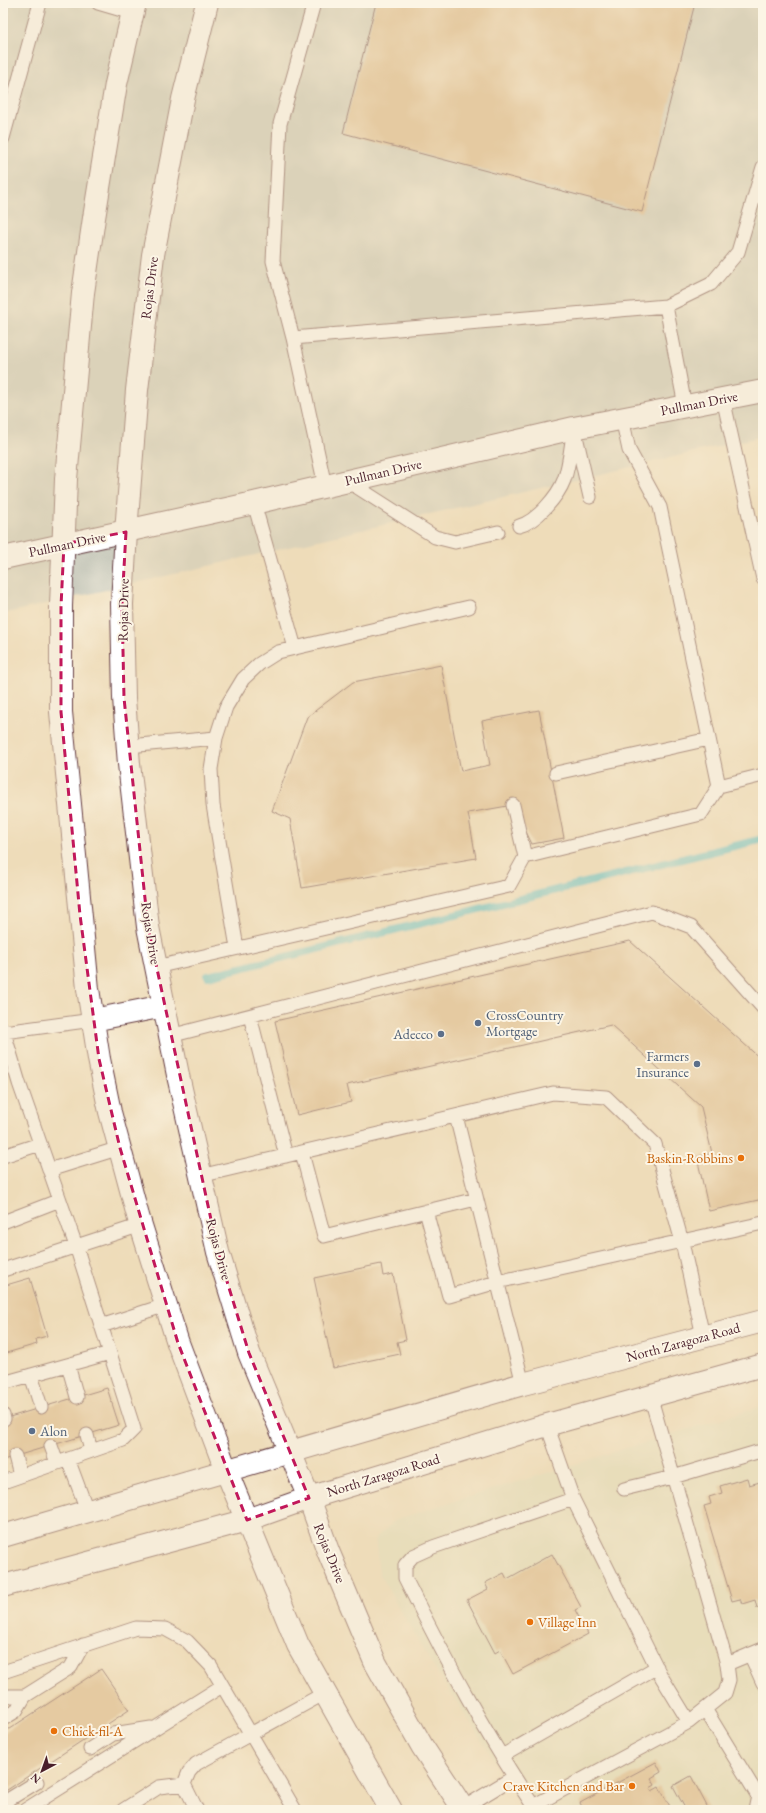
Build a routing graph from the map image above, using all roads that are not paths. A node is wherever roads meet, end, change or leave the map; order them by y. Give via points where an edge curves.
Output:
1 (40, 3) edge
2 (98, 3) edge
3 (207, 3) edge
4 (314, 3) edge
5 (134, 8) edge
6 (3, 138) edge
7 (763, 167) edge
8 (666, 306) junction
9 (293, 338) junction
10 (763, 391) edge
11 (723, 398) junction
12 (685, 406) junction
13 (622, 418) junction
14 (574, 428) junction
15 (346, 480) junction
16 (325, 486) junction
17 (590, 497) dead end
18 (254, 503) junction
19 (519, 526) dead end
20 (126, 532) junction
21 (498, 532) dead end
22 (64, 544) junction
23 (3, 558) edge
24 (763, 579) edge
25 (469, 607) dead end
26 (295, 648) junction
27 (216, 738) junction
28 (709, 739) junction
29 (128, 746) junction
30 (556, 773) dead end
31 (763, 775) edge
32 (719, 786) junction
33 (513, 805) dead end
34 (525, 857) junction
35 (236, 948) junction
36 (156, 966) junction
37 (164, 1006) junction
38 (763, 1008) edge
39 (250, 1016) junction
40 (93, 1020) junction
41 (3, 1030) edge
42 (170, 1036) junction
43 (456, 1116) junction
44 (40, 1144) junction
45 (120, 1148) junction
46 (302, 1153) junction
47 (3, 1156) edge
48 (286, 1156) junction
49 (49, 1170) junction
50 (200, 1176) junction
51 (476, 1198) junction
52 (60, 1200) junction
53 (426, 1211) junction
54 (3, 1222) edge
55 (763, 1223) edge
56 (141, 1225) junction
57 (682, 1242) junction
58 (76, 1246) junction
59 (3, 1270) edge
60 (497, 1282) junction
61 (166, 1305) junction
62 (763, 1321) edge
63 (101, 1326) junction
64 (703, 1336) junction
65 (110, 1353) junction
66 (68, 1365) junction
67 (763, 1365) edge
68 (31, 1375) junction
69 (3, 1383) edge
70 (523, 1384) junction
71 (650, 1395) junction
72 (77, 1397) dead end
73 (42, 1408) dead end
74 (546, 1425) junction
75 (87, 1435) dead end
76 (52, 1446) dead end
77 (91, 1451) junction
78 (757, 1452) dead end
79 (290, 1453) junction
80 (15, 1456) dead end
81 (62, 1461) junction
82 (226, 1470) junction
83 (20, 1476) junction
84 (673, 1477) junction
85 (3, 1482) edge
86 (624, 1489) dead end
87 (309, 1498) junction
88 (573, 1498) junction
89 (87, 1510) junction
90 (247, 1520) junction
91 (3, 1536) edge
92 (3, 1586) edge
93 (83, 1646) junction
94 (763, 1648) edge
95 (750, 1654) junction
96 (727, 1664) junction
97 (657, 1667) junction
98 (3, 1672) edge
99 (763, 1683) edge
100 (222, 1686) junction
101 (325, 1693) junction
102 (25, 1696) junction
103 (3, 1699) edge
104 (705, 1709) junction
105 (3, 1719) edge
106 (689, 1722) junction
107 (156, 1728) junction
108 (249, 1735) junction
109 (90, 1749) dead end
110 (502, 1756) junction
111 (514, 1777) junction
112 (38, 1782) dead end
113 (184, 1784) junction
114 (3, 1803) edge
115 (534, 1808) edge
116 (463, 1809) edge
117 (25, 1810) edge
118 (123, 1810) edge
119 (197, 1810) edge
120 (295, 1810) edge
121 (391, 1810) edge
122 (755, 1810) edge

1 - 6 lane
2 - 5 lane
3 - 20 main road, Rojas Drive via 183,99 153,255 137,390
4 - 9 lane via 280,124 273,262
5 - 22 main road via 116,84 84,293 66,479
7 - 8 lane via 738,252 711,284
8 - 9 lane
8 - 12 lane
9 - 16 lane
10 - 11 main road, Pullman Drive
11 - 12 main road, Pullman Drive
11 - 24 lane
12 - 13 main road, Pullman Drive
13 - 14 main road, Pullman Drive
13 - 28 lane via 629,450 660,507
14 - 15 main road, Pullman Drive
14 - 17 lane
14 - 19 lane via 564,480 546,507 527,524
15 - 16 main road, Pullman Drive
15 - 21 lane via 435,537 455,542
16 - 18 main road, Pullman Drive
18 - 20 main road, Pullman Drive
18 - 26 lane
20 - 22 main road, Pullman Drive
20 - 29 main road, Rojas Drive via 122,604
22 - 23 main road, Pullman Drive
22 - 40 main road via 61,712
25 - 26 lane
26 - 27 lane via 278,652 259,664 243,679 226,707
27 - 29 lane
27 - 35 lane via 212,770 213,805
28 - 30 lane
28 - 32 lane
29 - 36 main road, Rojas Drive via 148,927
31 - 32 lane
32 - 34 lane via 701,814
33 - 34 lane
34 - 35 lane via 509,886
35 - 36 lane
36 - 37 main road, Rojas Drive
37 - 40 main road
37 - 42 main road, Rojas Drive
38 - 39 lane via 691,927 652,912
39 - 42 lane
39 - 48 lane
40 - 41 lane
40 - 45 main road via 99,1059
41 - 44 lane
42 - 50 main road, Rojas Drive
43 - 46 lane
43 - 51 lane
43 - 57 lane via 553,1093 606,1097 655,1144
44 - 47 lane
44 - 49 lane
45 - 49 lane
45 - 56 main road
46 - 48 lane
46 - 53 lane via 324,1236
48 - 50 lane
49 - 52 lane
50 - 79 main road, Rojas Drive via 218,1252 249,1353
51 - 53 lane
51 - 60 lane
52 - 54 lane
52 - 58 lane
53 - 60 lane via 449,1296
55 - 57 lane
56 - 58 lane
56 - 61 main road
57 - 60 lane
57 - 64 lane
58 - 59 lane
58 - 63 lane
60 - 70 lane
61 - 63 lane
61 - 82 main road
62 - 64 main road, North Zaragoza Road
63 - 65 lane
64 - 70 main road, North Zaragoza Road
65 - 66 lane
65 - 77 lane via 134,1429 123,1440
66 - 68 lane
66 - 72 lane
67 - 71 main road, North Zaragoza Road
68 - 69 lane
68 - 73 lane
70 - 79 main road, North Zaragoza Road
71 - 74 main road, North Zaragoza Road
71 - 84 lane
74 - 87 main road, North Zaragoza Road
74 - 88 lane
75 - 77 lane
76 - 81 lane
77 - 81 lane
78 - 84 lane
79 - 82 main road, North Zaragoza Road
79 - 87 main road, Rojas Drive
80 - 83 lane
81 - 83 lane
81 - 89 lane
82 - 89 main road, North Zaragoza Road
82 - 90 main road
83 - 85 lane
84 - 86 lane
84 - 96 lane
87 - 90 main road, North Zaragoza Road
87 - 116 main road, Rojas Drive via 328,1551 375,1662 422,1746
88 - 97 lane
88 - 110 lane via 433,1547 413,1556 406,1565 405,1578 453,1672
89 - 91 main road, North Zaragoza Road
90 - 92 main road, North Zaragoza Road
90 - 101 main road via 298,1645
93 - 98 lane
93 - 100 lane via 136,1628 165,1629 186,1641 211,1666
93 - 102 lane via 71,1667
94 - 95 lane
95 - 96 lane
95 - 99 lane
96 - 104 lane via 729,1680 725,1693
97 - 106 lane
97 - 110 lane
100 - 107 lane
100 - 108 lane
101 - 108 lane
101 - 121 main road
102 - 103 lane via 9,1696
102 - 105 lane via 16,1711
104 - 106 lane
104 - 122 lane via 758,1796
106 - 115 lane
107 - 109 lane via 113,1734
107 - 117 lane
108 - 113 lane via 196,1764
108 - 120 lane
110 - 111 lane
111 - 115 lane
111 - 116 lane
112 - 114 lane
113 - 118 lane via 159,1787
113 - 119 lane

